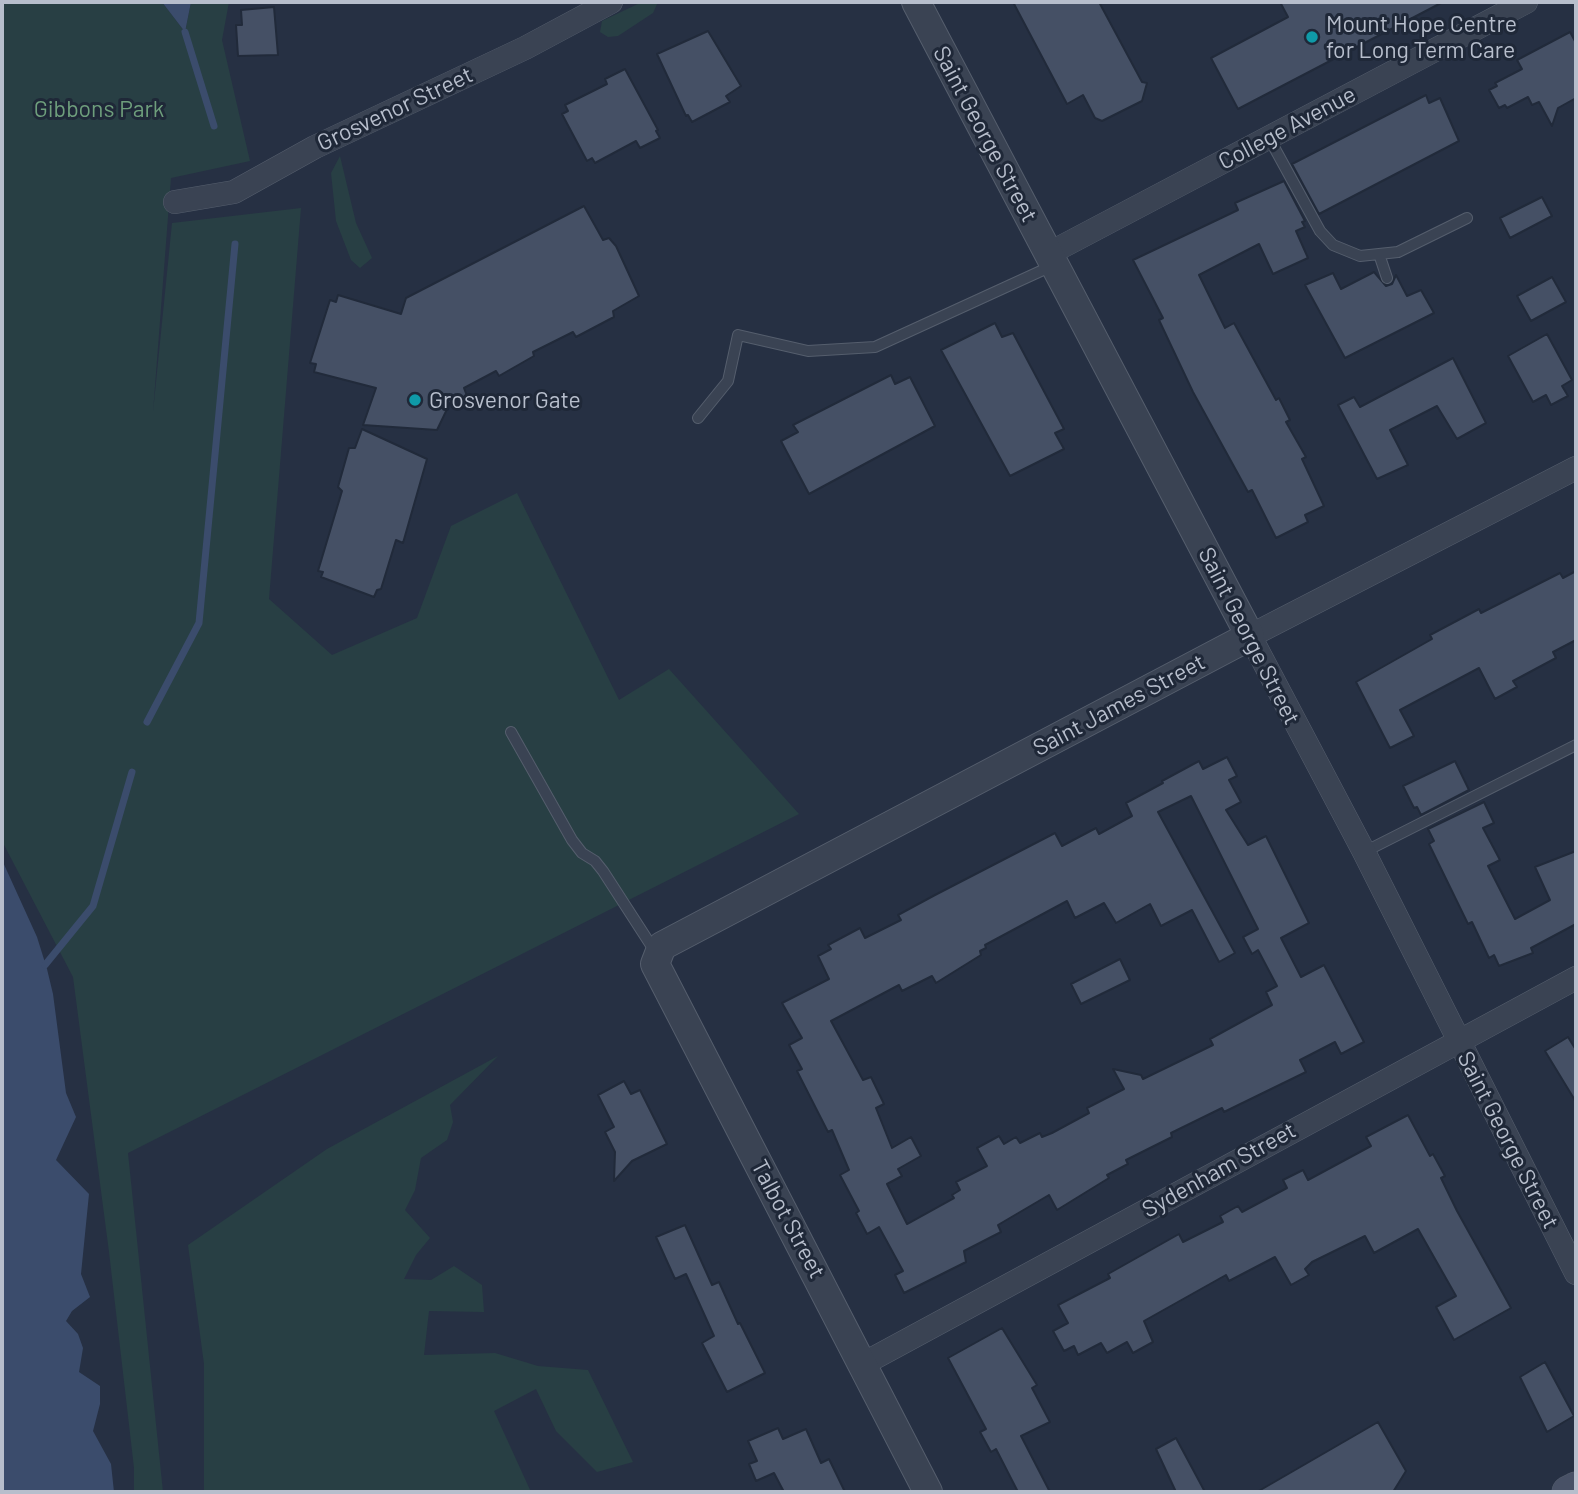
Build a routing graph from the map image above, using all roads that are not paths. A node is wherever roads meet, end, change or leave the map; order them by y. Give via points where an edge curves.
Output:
1 (611, 2) edge
2 (916, 2) edge
3 (1526, 2) edge
4 (1269, 138) junction
5 (175, 202) dead end
6 (1467, 218) dead end
7 (1379, 254) junction
8 (1051, 259) junction
9 (1387, 278) dead end
10 (698, 418) dead end
11 (1576, 468) edge
12 (1250, 636) junction
13 (511, 732) dead end
14 (1576, 745) edge
15 (1364, 852) junction
16 (660, 951) junction
17 (1576, 978) edge
18 (1457, 1041) junction
19 (1576, 1273) edge
20 (863, 1364) junction
21 (1576, 1488) edge
22 (928, 1492) edge
23 (1568, 1492) edge

1 - 5 street, Grosvenor Street via 234,192
2 - 8 street, Saint George Street
3 - 4 street, College Avenue
4 - 7 lane via 1320,231 1333,245 1360,256
4 - 8 street, College Avenue
6 - 7 lane via 1398,252
7 - 9 lane
8 - 10 lane via 875,346 808,351 738,335 728,382
8 - 12 street, Saint George Street
11 - 12 street, Saint James Street
12 - 15 street, Saint George Street
12 - 16 street, Saint James Street
13 - 16 lane via 572,840 595,861
14 - 15 lane
15 - 18 street, Saint George Street
16 - 20 street, Talbot Street via 655,964
17 - 18 street, Sydenham Street
18 - 19 street, Saint George Street
18 - 20 street, Sydenham Street
20 - 22 street, Talbot Street
21 - 23 main road

